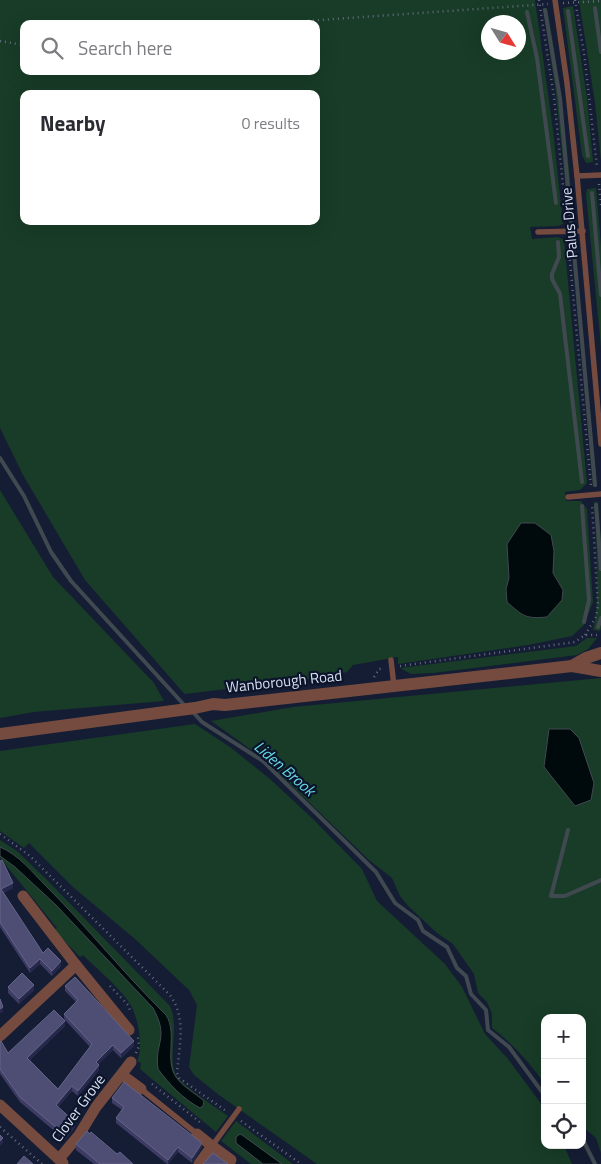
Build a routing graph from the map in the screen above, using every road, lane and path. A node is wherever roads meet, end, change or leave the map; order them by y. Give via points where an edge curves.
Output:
1 (539, 0) edge
2 (575, 1) edge
3 (601, 1) edge
4 (555, 2) edge
5 (540, 5) junction
6 (320, 20) edge
7 (0, 42) edge
8 (20, 44) edge
9 (599, 175) edge
10 (577, 176) junction
11 (601, 205) edge
12 (583, 231) junction
13 (538, 232) dead end
14 (568, 232) junction
15 (601, 444) edge
16 (601, 494) edge
17 (592, 495) junction
18 (568, 497) dead end
19 (596, 635) dead end
20 (585, 636) junction
21 (601, 653) edge
22 (390, 660) dead end
23 (572, 666) junction
24 (392, 668) junction
25 (601, 671) edge
26 (394, 686) junction
27 (372, 689) junction
28 (0, 734) edge
29 (0, 834) edge
30 (23, 896) dead end
31 (76, 965) junction
32 (129, 1030) dead end
33 (0, 1036) edge
34 (131, 1062) dead end
35 (122, 1075) junction
36 (145, 1086) junction
37 (0, 1105) edge
38 (239, 1110) dead end
39 (234, 1116) junction
40 (0, 1127) edge
41 (197, 1134) joint
42 (216, 1142) junction
43 (62, 1162) edge
44 (233, 1162) edge
45 (42, 1164) edge
46 (198, 1164) edge
47 (301, 1164) edge

1 - 5 path
2 - 3 path
2 - 4 path
2 - 9 path
4 - 5 path
4 - 10 lane, Palus Drive
5 - 6 path
5 - 14 path via 554,96
7 - 8 path
9 - 10 lane
9 - 11 path
10 - 12 lane, Palus Drive
12 - 14 lane
12 - 15 lane, Palus Drive
13 - 14 lane
14 - 17 path
16 - 17 lane
17 - 18 lane
17 - 20 path via 598,606 596,617
19 - 20 path
20 - 24 path via 575,642
21 - 23 street, Wanborough Road
22 - 24 lane
23 - 25 street, Wanborough Road
23 - 26 street, Wanborough Road
24 - 26 lane
24 - 27 path via 379,669 372,679
26 - 27 street, Wanborough Road
27 - 28 street, Wanborough Road via 203,705 172,712
29 - 39 path via 30,856 170,995 176,1003 181,1022 179,1078
30 - 31 street
31 - 32 street
31 - 33 street
34 - 35 street, Clover Grove
35 - 36 street, Clover Grove
35 - 43 street, Clover Grove via 96,1107
36 - 41 lane, Clover Grove via 171,1114
36 - 42 path
37 - 43 street
38 - 39 lane
39 - 42 lane
39 - 47 path
40 - 45 path
41 - 42 street
42 - 44 street
42 - 46 street

